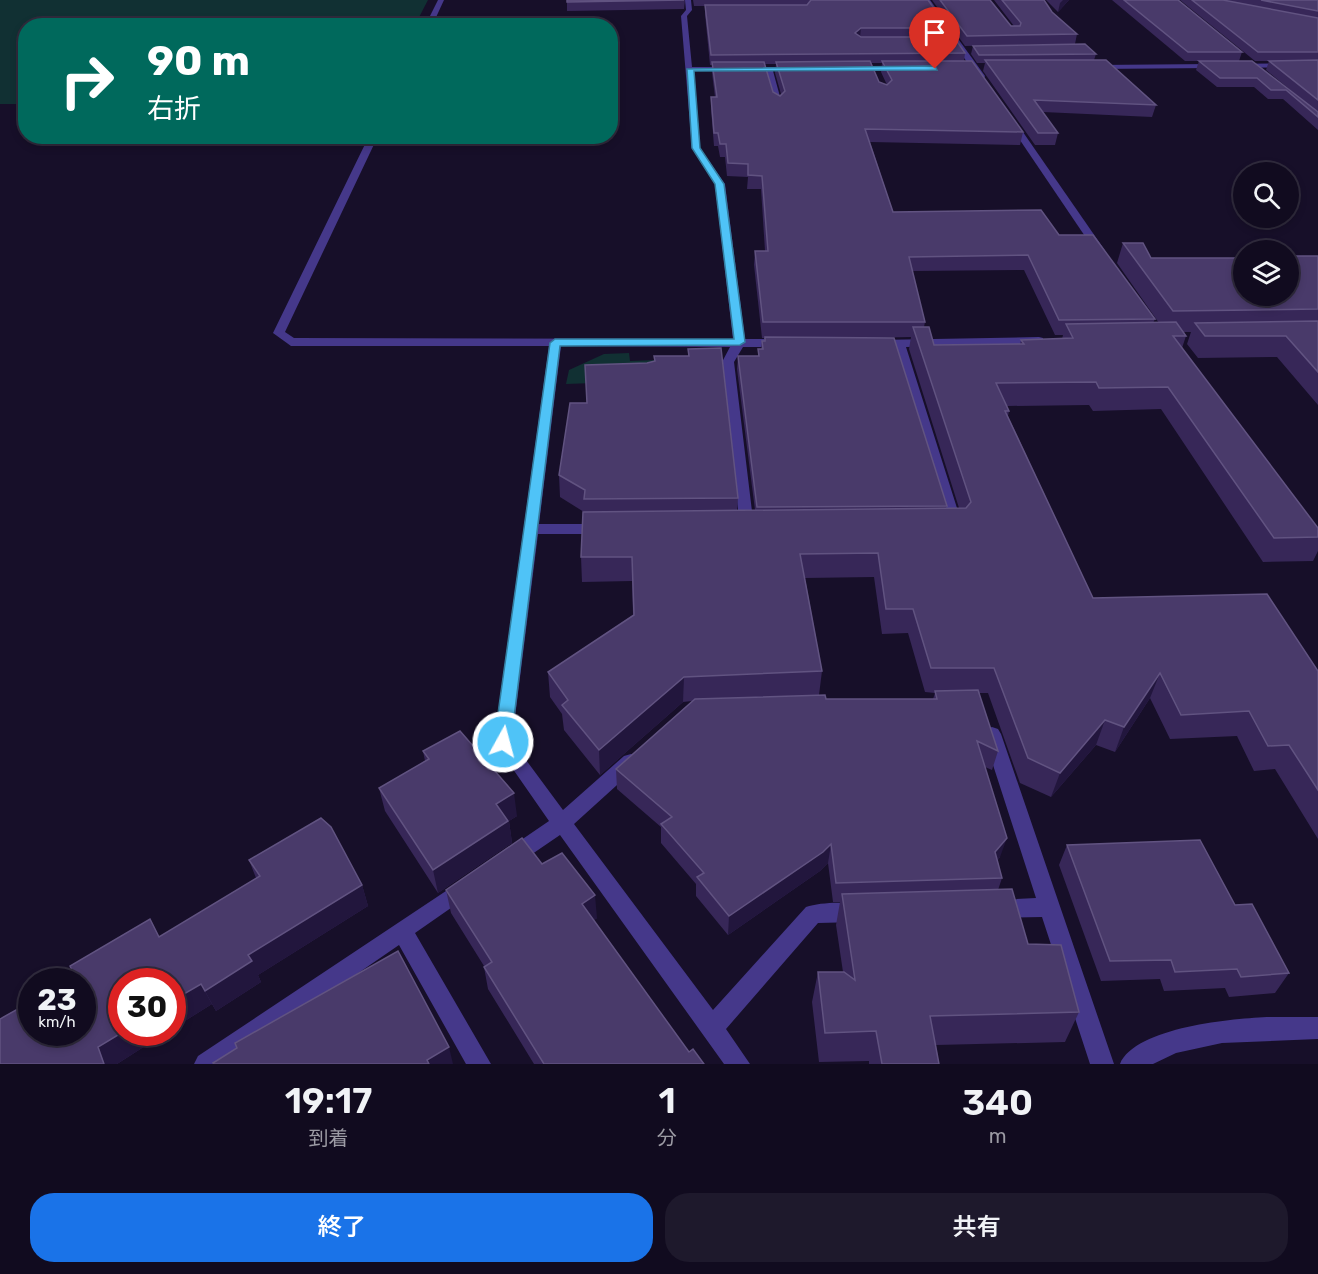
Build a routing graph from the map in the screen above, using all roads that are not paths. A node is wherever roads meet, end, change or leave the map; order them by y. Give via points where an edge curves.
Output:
1 (441, 0) edge
2 (925, 2) edge
3 (693, 6) edge
4 (432, 18) edge
5 (943, 42) edge
6 (958, 46) junction
7 (972, 49) edge
8 (1243, 58) edge
9 (1318, 65) edge
10 (1252, 66) junction
11 (1091, 67) edge
12 (964, 68) edge
13 (976, 68) junction
14 (987, 68) edge
15 (690, 69) junction
16 (768, 69) junction
17 (803, 69) edge
18 (1260, 72) edge
19 (988, 87) edge
20 (778, 104) edge
21 (1007, 114) edge
22 (370, 144) edge
23 (1109, 263) edge
24 (1054, 341) edge
25 (740, 342) junction
26 (555, 343) junction
27 (796, 343) edge
28 (865, 344) edge
29 (899, 344) junction
30 (944, 527) edge
31 (529, 529) junction
32 (621, 529) edge
33 (748, 529) edge
34 (984, 711) edge
35 (647, 747) edge
36 (563, 822) junction
37 (496, 867) edge
38 (477, 880) edge
39 (1049, 907) junction
40 (978, 909) edge
41 (872, 912) edge
42 (402, 930) junction
43 (1318, 1028) edge
44 (711, 1029) junction
45 (206, 1064) edge
46 (479, 1064) edge
47 (738, 1064) edge
48 (1102, 1064) edge
49 (1132, 1064) edge

1 - 4 street
2 - 6 street
3 - 15 street via 684,16
5 - 6 street
6 - 7 street
6 - 13 street
8 - 10 street
9 - 10 street
10 - 11 street
10 - 18 street
12 - 13 street
13 - 14 street
13 - 19 street
15 - 16 street
15 - 25 street via 696,148 720,184
16 - 17 street
16 - 20 street
21 - 23 street
22 - 26 street via 279,333 291,342
24 - 29 street
25 - 26 street
25 - 27 street
25 - 33 street via 728,362
26 - 31 street
28 - 29 street
29 - 30 street via 956,527
31 - 32 street
31 - 36 street via 503,742
34 - 39 street
35 - 36 street
36 - 37 street
36 - 44 street
38 - 42 street
39 - 40 street
39 - 48 street
41 - 44 street via 813,914
42 - 45 street
42 - 46 street
43 - 49 street via 1237,1029 1188,1038 1146,1053
44 - 47 street

